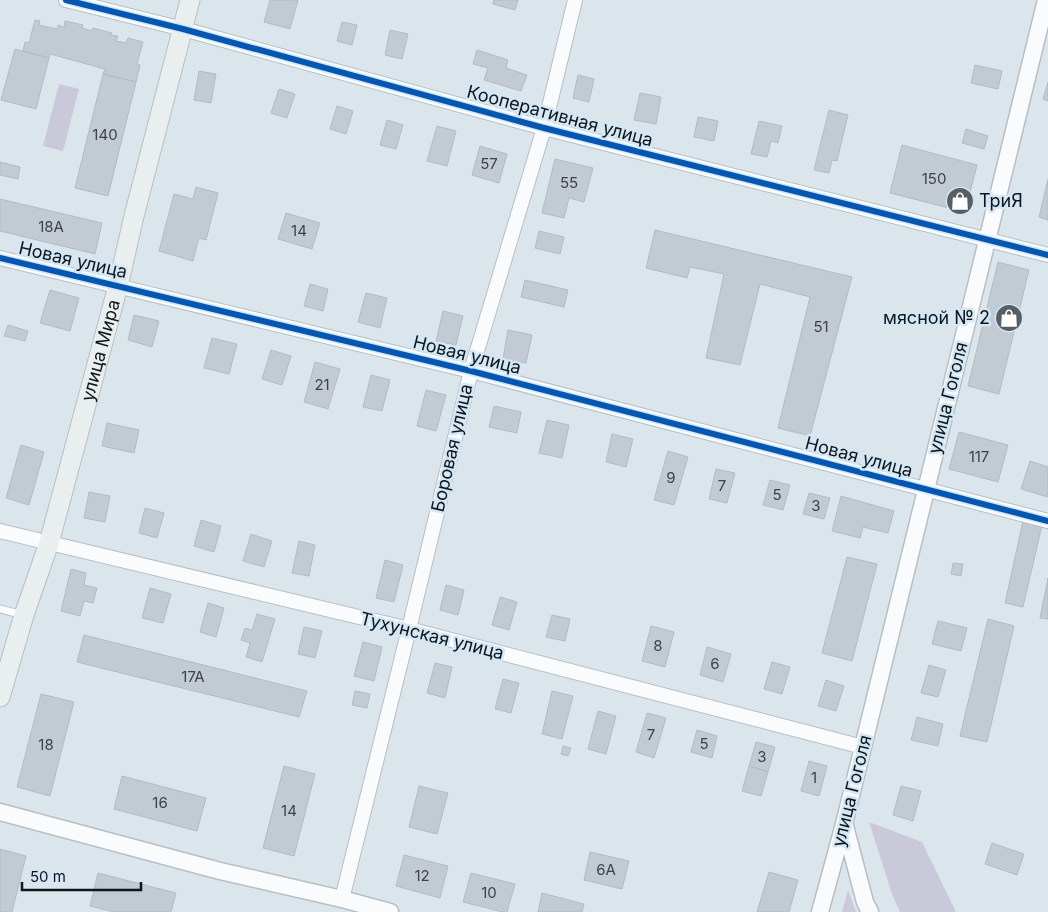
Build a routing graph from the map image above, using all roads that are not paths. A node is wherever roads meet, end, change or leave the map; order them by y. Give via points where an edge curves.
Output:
1 (66, 0) edge
2 (190, 0) edge
3 (575, 0) edge
4 (1046, 0) edge
5 (182, 29) junction
6 (544, 128) junction
7 (988, 240) junction
8 (1048, 254) edge
9 (0, 258) edge
10 (118, 286) junction
11 (471, 371) junction
12 (925, 490) junction
13 (1048, 521) edge
14 (0, 531) edge
15 (49, 543) junction
16 (0, 609) edge
17 (24, 615) junction
18 (409, 629) junction
19 (0, 697) edge
20 (863, 747) junction
21 (0, 812) edge
22 (844, 824) junction
23 (342, 899) junction
24 (390, 912) edge
25 (820, 912) edge
26 (870, 912) edge

1 - 5 street, Кооперативная улица
2 - 5 main road, улица Мира
3 - 6 street, Боровая улица
4 - 7 street, улица Гоголя
5 - 6 street, Кооперативная улица
5 - 10 main road, улица Мира
6 - 7 street, Кооперативная улица
6 - 11 street, Боровая улица
7 - 8 street, Кооперативная улица
7 - 12 street, улица Гоголя
9 - 10 street, Новая улица
10 - 11 street, Новая улица
10 - 15 main road, улица Мира
11 - 12 street, Новая улица
11 - 18 street, Боровая улица
12 - 13 street, Новая улица
12 - 20 street, улица Гоголя
14 - 15 street, Тухунская улица
15 - 17 main road, улица Мира
15 - 18 street, Тухунская улица
16 - 17 lane
17 - 19 main road, улица Мира
18 - 20 street, Тухунская улица
18 - 23 street, Боровая улица
20 - 22 street, улица Гоголя
21 - 23 street
22 - 25 street, улица Гоголя
22 - 26 street
23 - 24 street

